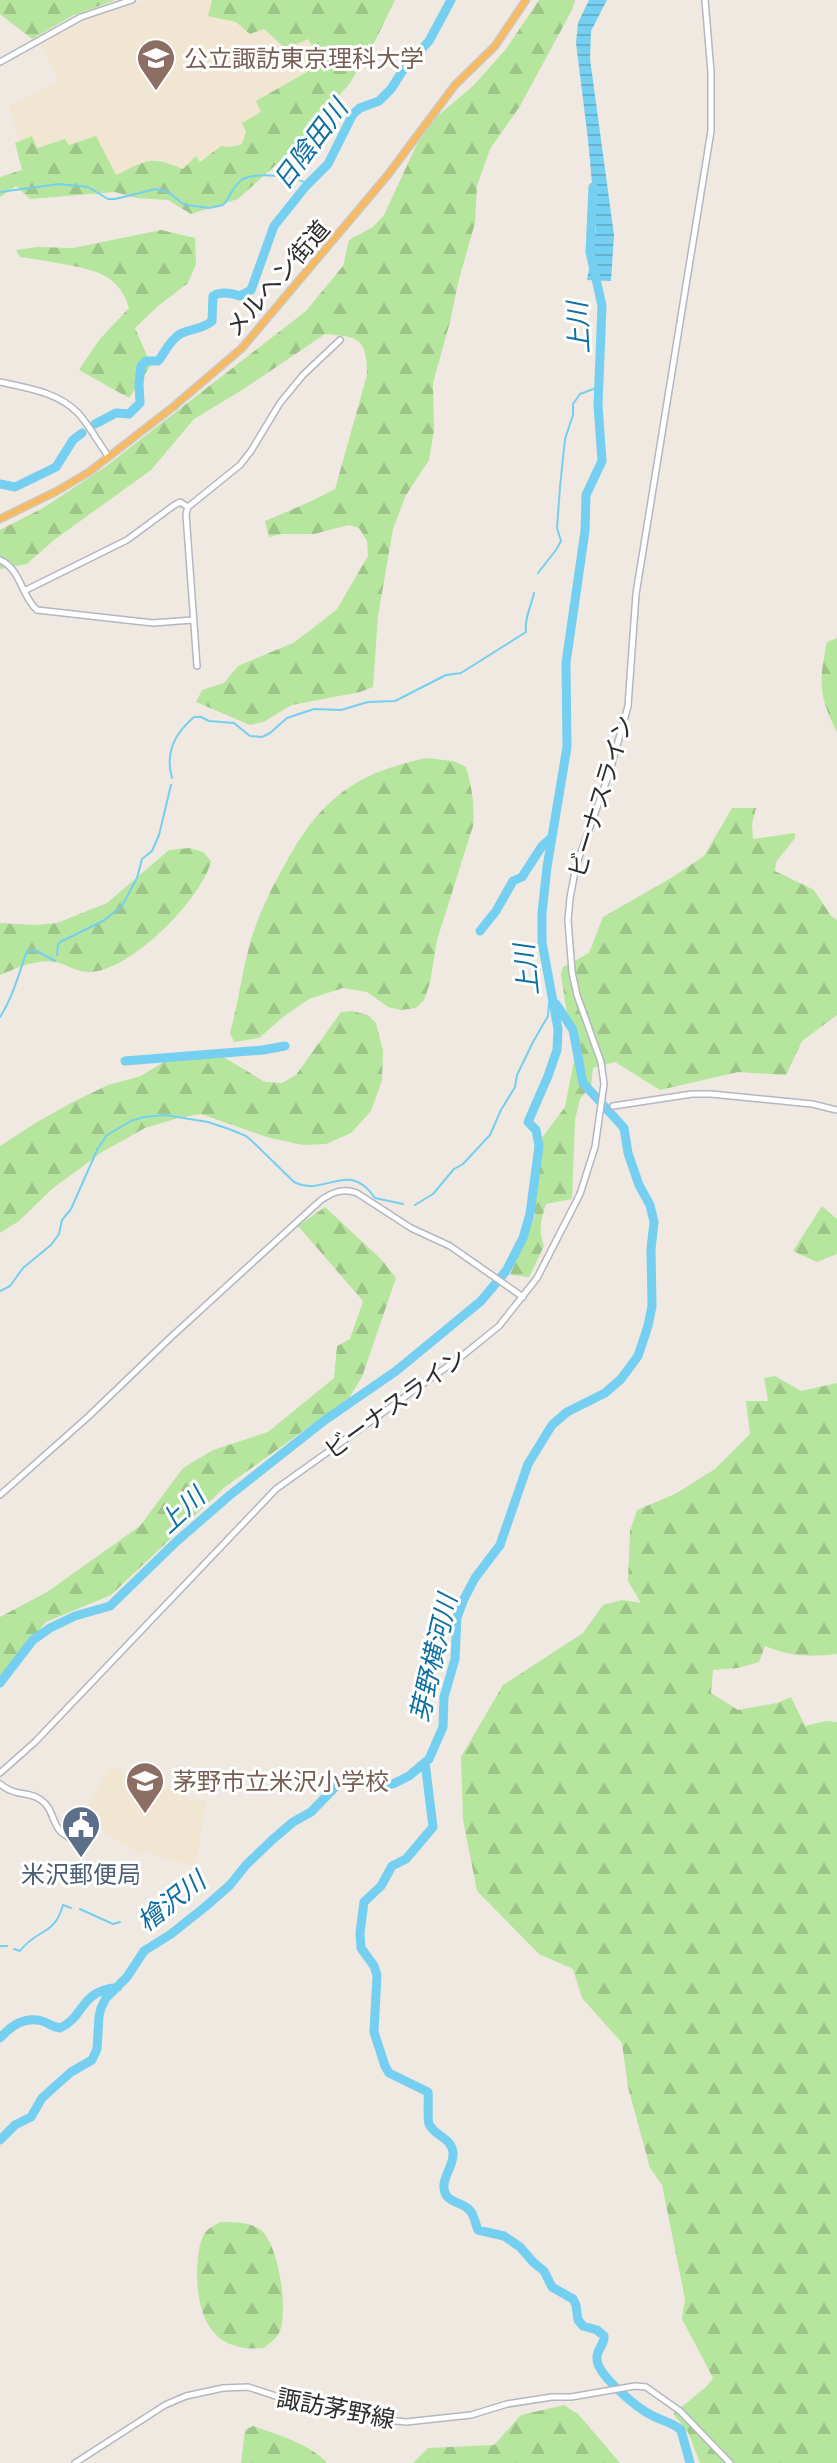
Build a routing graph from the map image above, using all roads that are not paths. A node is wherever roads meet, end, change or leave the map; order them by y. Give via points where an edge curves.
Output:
1 (132, 0) edge
2 (526, 0) edge
3 (705, 0) edge
4 (0, 62) edge
5 (340, 340) dead end
6 (0, 382) edge
7 (108, 456) junction
8 (188, 507) junction
9 (0, 519) edge
10 (0, 560) edge
11 (24, 591) junction
12 (193, 620) junction
13 (197, 666) dead end
14 (613, 1106) dead end
15 (837, 1110) edge
16 (520, 1295) junction
17 (0, 1495) edge
18 (0, 1773) edge
19 (0, 1784) edge
20 (76, 1844) dead end
21 (75, 2463) edge
22 (730, 2463) edge

1 - 4 main road via 81,17
2 - 7 highway, メルヘン街道 via 495,46 455,85 255,334
3 - 16 main road, ビーナスライン via 711,131 646,523 628,706 570,898 572,972 604,1084 599,1121 580,1194 537,1278
5 - 8 main road via 280,403 240,465
6 - 7 main road via 65,402
7 - 9 highway, メルヘン街道 via 74,482
8 - 11 main road via 180,502 127,540
8 - 12 main road
10 - 11 main road via 13,570
11 - 12 main road via 37,610 153,623
12 - 13 main road
14 - 15 main road via 711,1094
16 - 17 main road via 450,1246 357,1193 336,1192 295,1223
16 - 18 main road, ビーナスライン via 483,1339 276,1489
19 - 20 main road via 40,1799 60,1832
21 - 22 main road, 諏訪茅野線 via 165,2405 223,2388 248,2387 359,2417 406,2422 646,2387 680,2411

